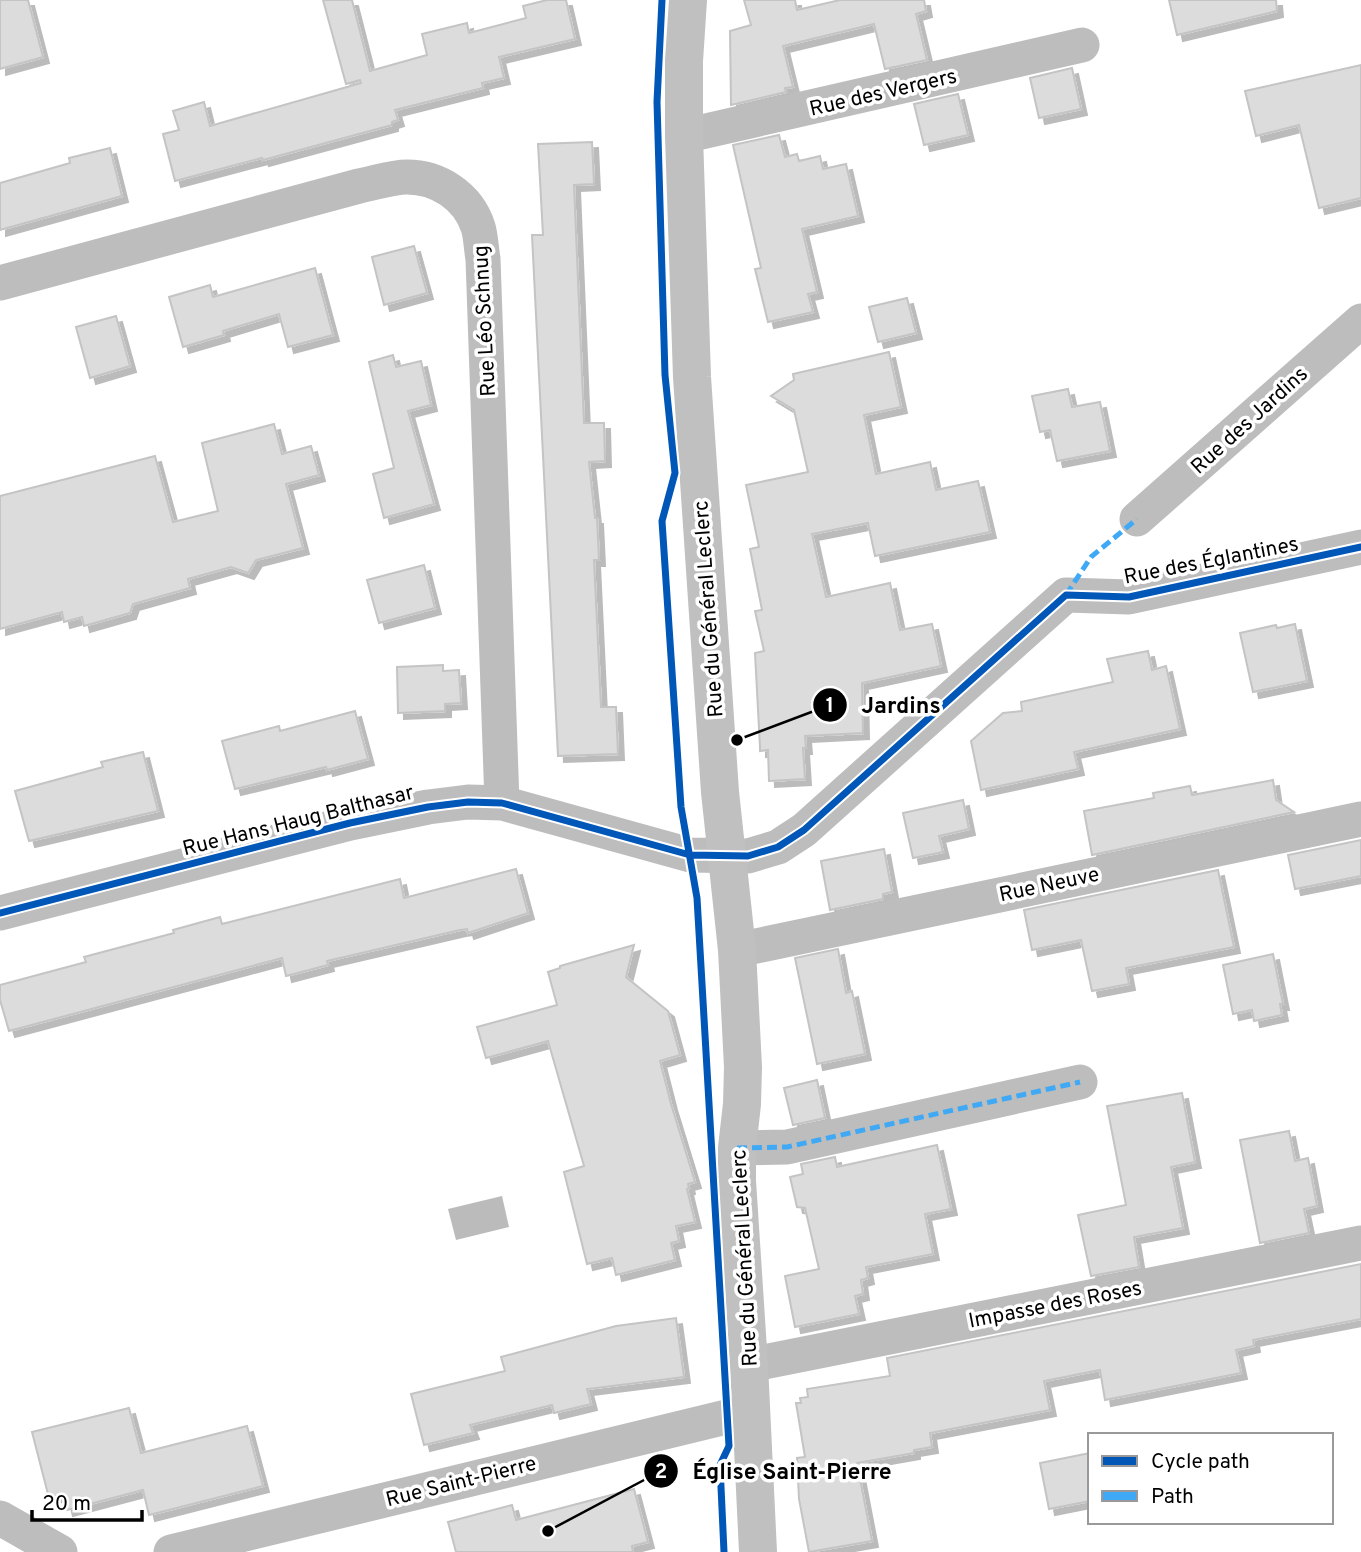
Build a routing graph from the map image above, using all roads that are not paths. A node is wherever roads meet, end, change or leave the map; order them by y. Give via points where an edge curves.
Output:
1 (688, 0) edge
2 (1082, 45) dead end
3 (684, 136) junction
4 (0, 283) edge
5 (1361, 321) edge
6 (1137, 519) dead end
7 (1361, 547) edge
8 (502, 803) junction
9 (1361, 819) edge
10 (728, 857) junction
11 (0, 913) edge
12 (737, 950) junction
13 (1080, 1082) dead end
14 (737, 1148) junction
15 (1361, 1243) edge
16 (749, 1365) junction
17 (751, 1410) junction
18 (0, 1518) edge
19 (60, 1552) edge
20 (171, 1552) edge
21 (758, 1552) edge

1 - 3 main road, Rue du Général Leclerc
2 - 3 street, Rue des Vergers
3 - 10 main road, Rue du Général Leclerc via 692,377
4 - 8 street, Rue Léo Schnug via 406,177 430,180 465,203 478,226 483,259
5 - 6 street, Rue des Jardins
7 - 10 street, Rue des Églantines via 1129,597 1066,595 804,830 778,847
8 - 10 street, Rue Hans Haug Balthasar via 679,853
8 - 11 street, Rue Hans Haug Balthasar via 428,807 350,823
9 - 12 street, Rue Neuve
10 - 12 main road, Rue du Général Leclerc
12 - 14 main road, Rue du Général Leclerc via 743,1067
13 - 14 street via 787,1147
14 - 16 main road, Rue du Général Leclerc
15 - 16 street, Impasse des Roses
16 - 17 main road, Rue du Général Leclerc
17 - 20 street, Rue Saint-Pierre
17 - 21 main road, Rue du Général Leclerc
18 - 19 street

